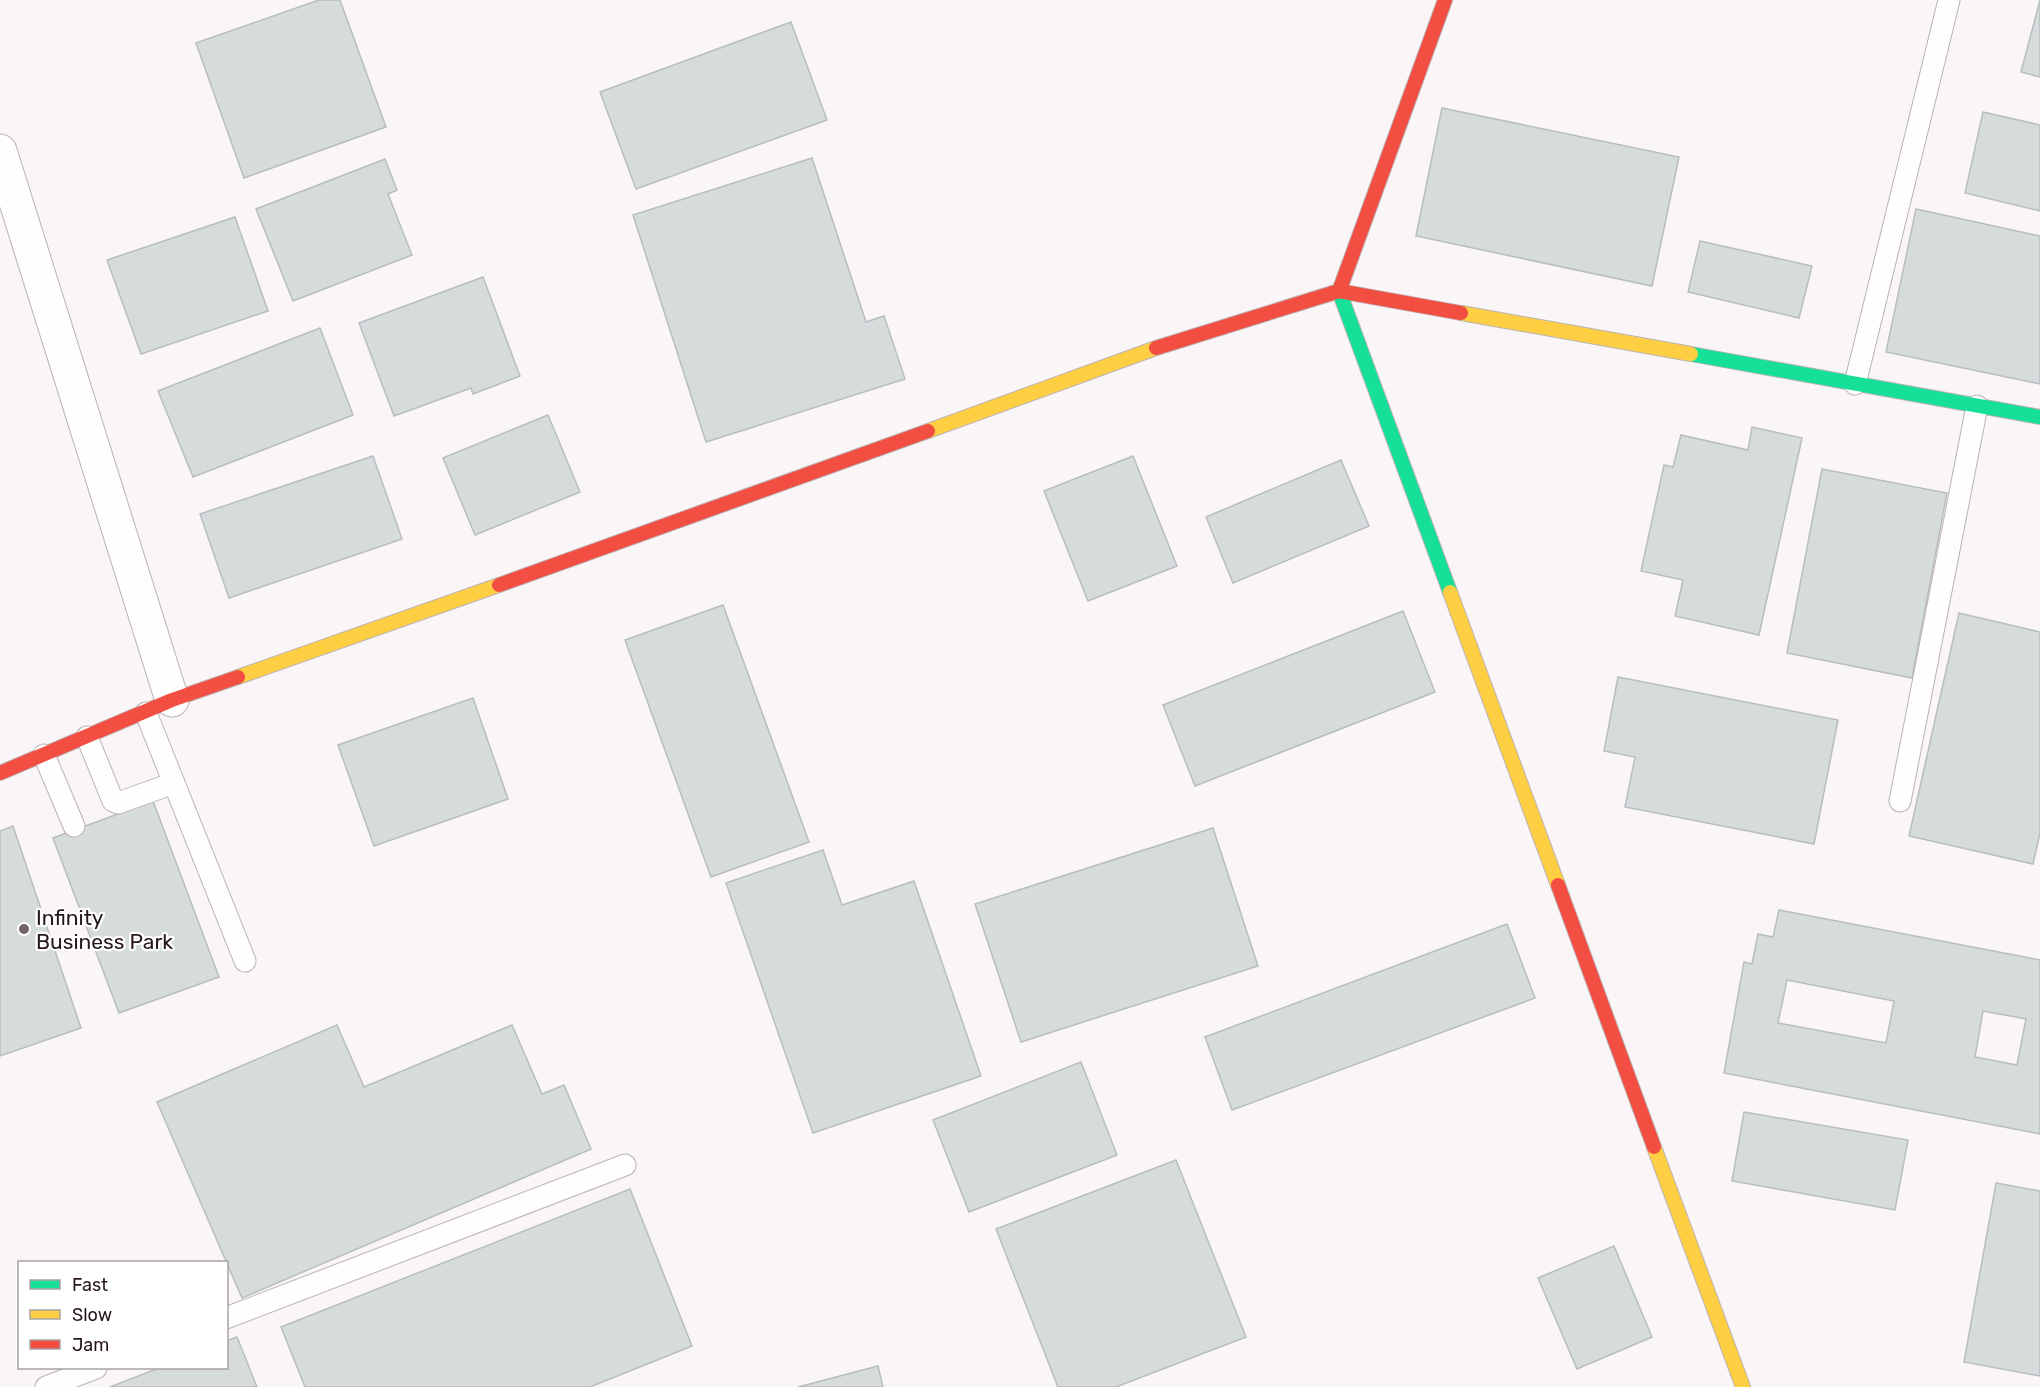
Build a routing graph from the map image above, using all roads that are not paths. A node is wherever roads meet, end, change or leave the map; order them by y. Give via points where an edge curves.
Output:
1 (1445, 0) edge
2 (1949, 0) edge
3 (0, 151) edge
4 (1339, 291) junction
5 (1855, 384) junction
6 (1977, 406) junction
7 (2040, 417) edge
8 (159, 706) junction
9 (87, 737) junction
10 (44, 755) junction
11 (0, 773) edge
12 (174, 783) junction
13 (1900, 801) dead end
14 (74, 826) dead end
15 (244, 962) dead end
16 (626, 1165) dead end
17 (228, 1317) edge
18 (93, 1369) edge
19 (46, 1387) edge
20 (1743, 1387) edge

1 - 4 street
2 - 5 lane
3 - 8 street
4 - 5 street
4 - 8 street via 1169,343
4 - 20 street
5 - 6 street
6 - 7 street
6 - 13 lane
8 - 9 street
8 - 12 lane
9 - 10 street
9 - 12 lane via 113,801 117,803
10 - 11 street
10 - 14 lane
12 - 15 lane
16 - 17 lane
18 - 19 lane

